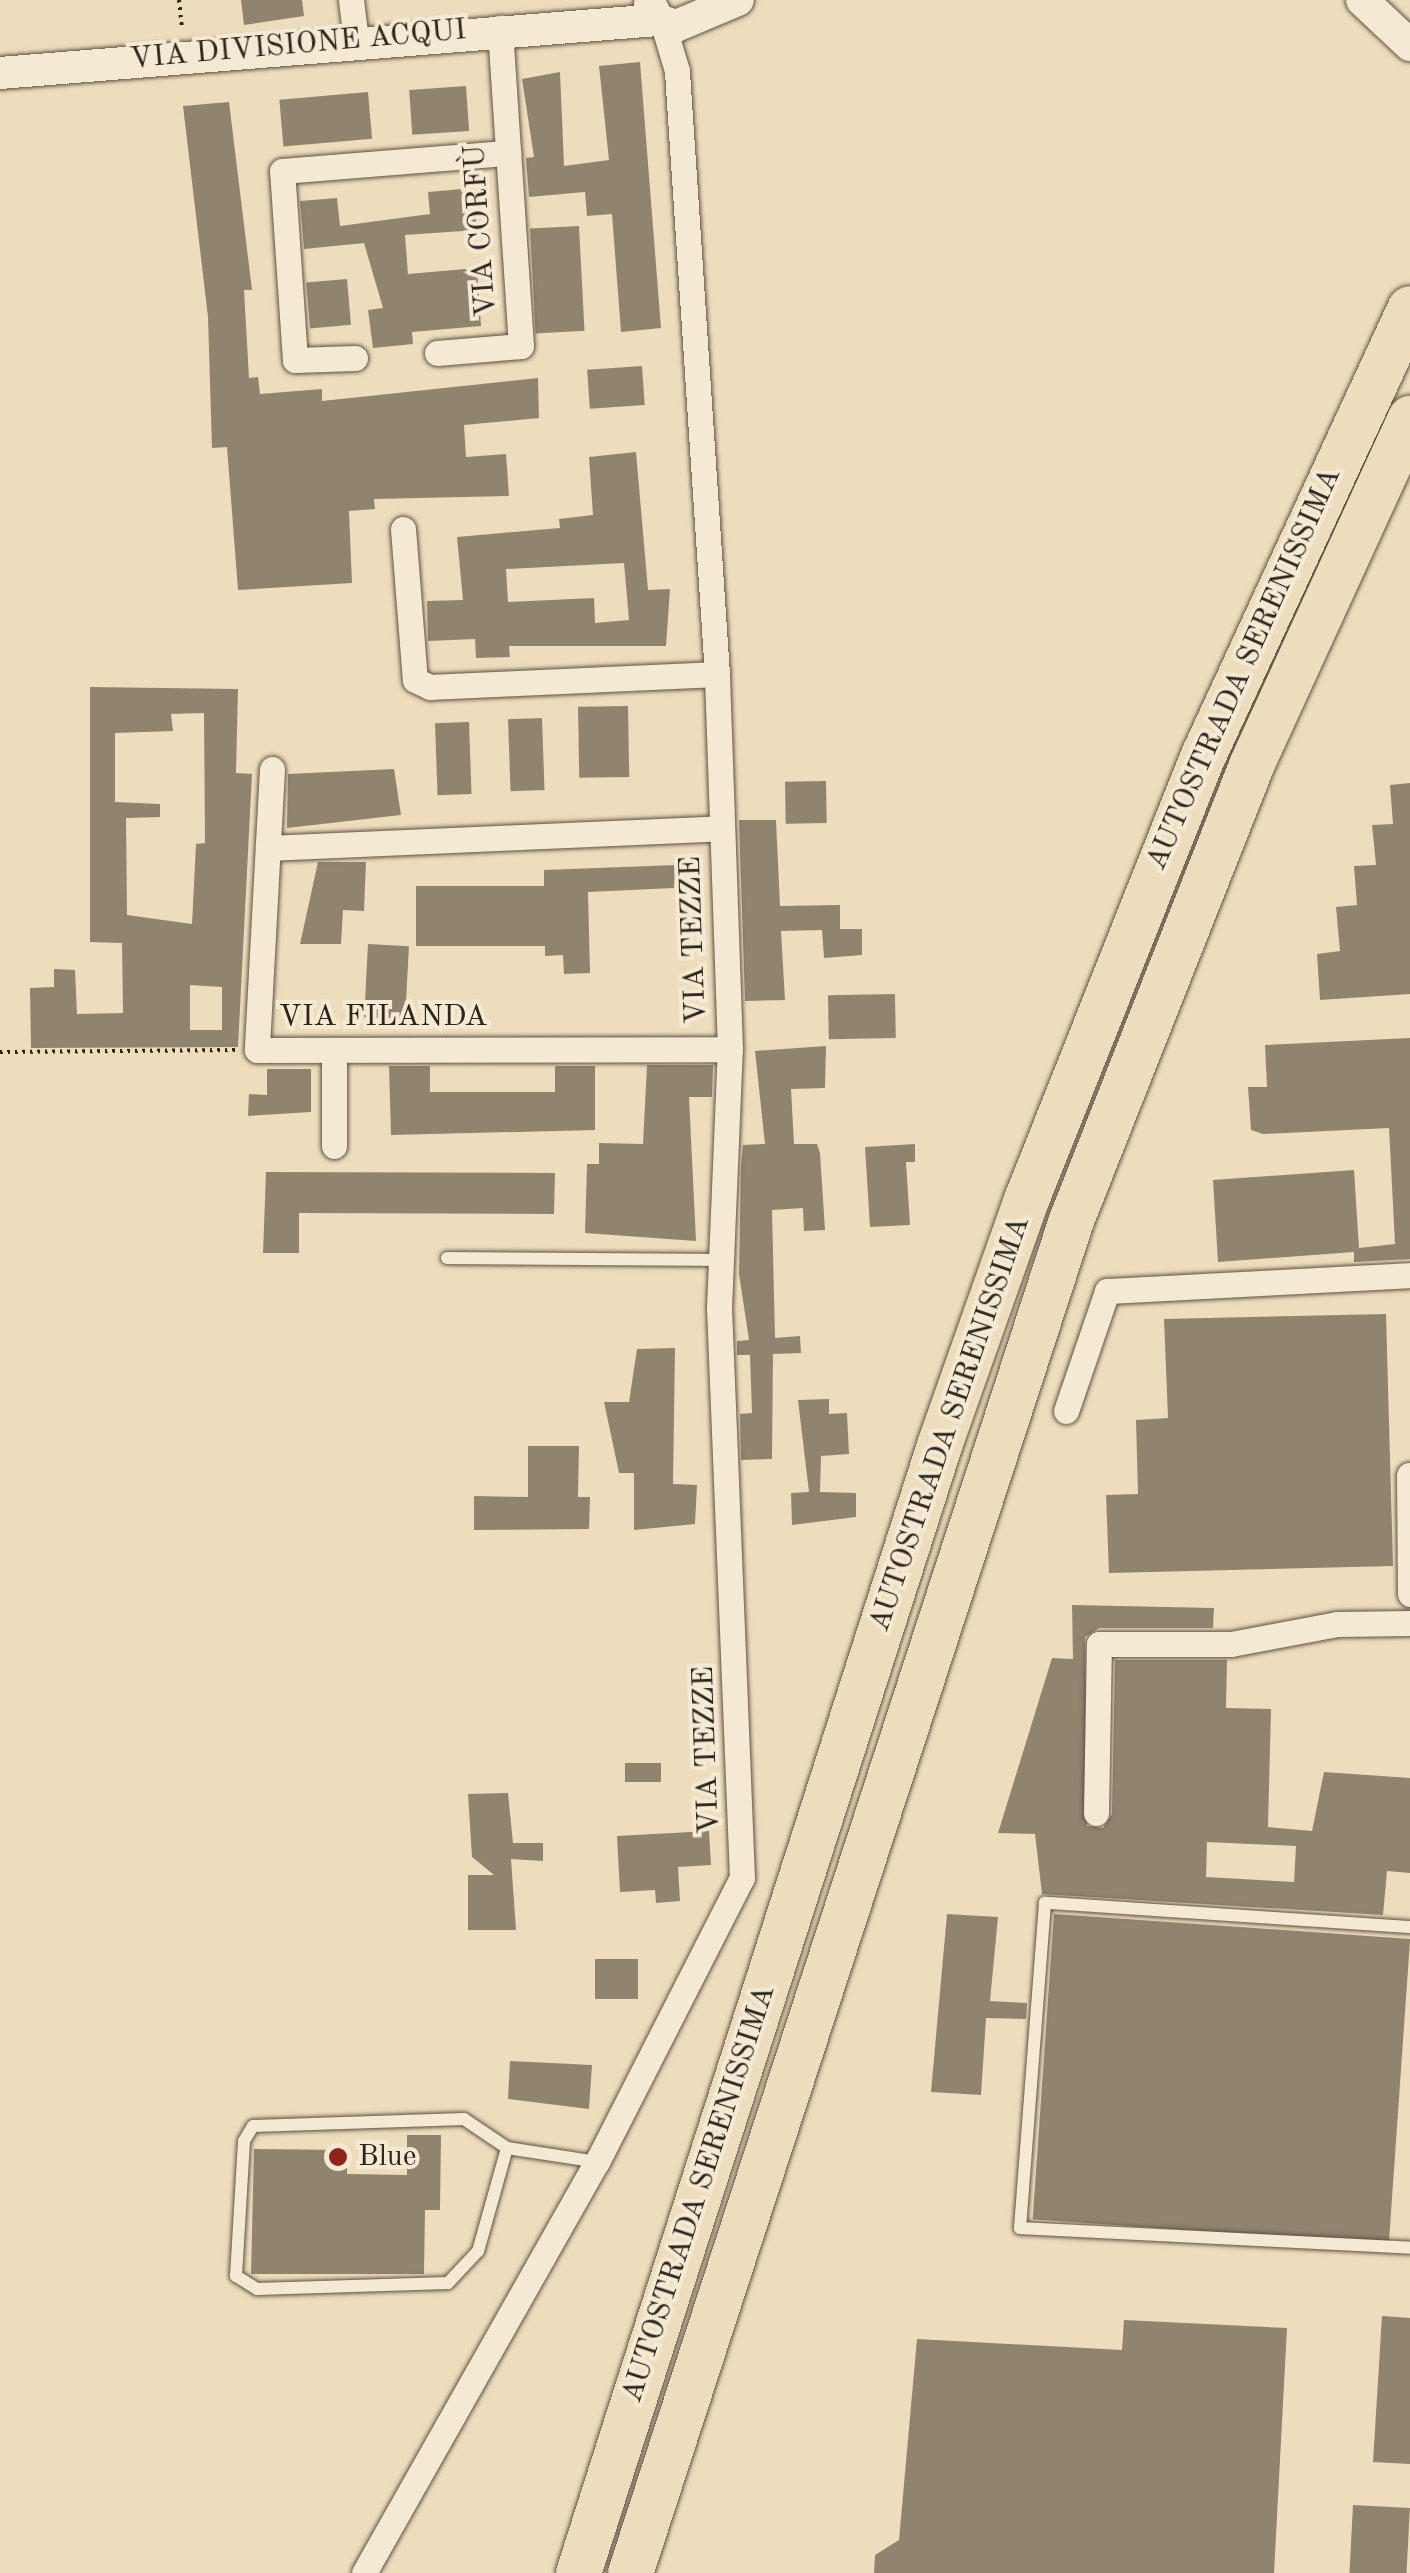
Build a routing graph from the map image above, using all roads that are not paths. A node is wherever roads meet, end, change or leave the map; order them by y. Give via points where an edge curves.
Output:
1 (351, 0) edge
2 (738, 0) edge
3 (1332, 0) edge
4 (1360, 0) edge
5 (671, 12) edge
6 (500, 28) junction
7 (356, 41) junction
8 (1410, 45) edge
9 (0, 72) edge
10 (508, 153) junction
11 (1410, 308) edge
12 (437, 353) dead end
13 (355, 358) dead end
14 (1410, 418) edge
15 (403, 529) dead end
16 (718, 674) junction
17 (272, 769) dead end
18 (722, 828) junction
19 (268, 848) junction
20 (730, 1049) junction
21 (334, 1050) junction
22 (334, 1146) dead end
23 (447, 1258) dead end
24 (721, 1260) junction
25 (1410, 1275) edge
26 (1066, 1411) dead end
27 (1410, 1475) edge
28 (1410, 1594) edge
29 (1410, 1623) edge
30 (1096, 1813) dead end
31 (1410, 1927) edge
32 (507, 2148) junction
33 (597, 2162) junction
34 (1410, 2248) edge
35 (364, 2573) edge
36 (578, 2573) edge
37 (630, 2573) edge

1 - 7 street
2 - 5 street
3 - 4 street
4 - 8 street
5 - 6 street, VIA DIVISIONE ACQUI
5 - 16 street, VIA TEZZE
6 - 7 street, VIA DIVISIONE ACQUI
6 - 10 street, VIA CORFÙ
7 - 9 street, VIA DIVISIONE ACQUI
10 - 12 street, VIA CORFÙ via 521,346
10 - 13 street via 282,171 295,360
11 - 36 highway, AUTOSTRADA SERENISSIMA via 1204,754 1027,1197 939,1444
14 - 37 highway, AUTOSTRADA SERENISSIMA via 1251,765 1071,1220
15 - 16 street via 415,680 430,687
16 - 18 street, VIA TEZZE
17 - 19 street, VIA FILANDA
18 - 19 street, VIA TEZZE
18 - 20 street, VIA TEZZE
19 - 21 street, VIA FILANDA via 257,1050
20 - 21 street, VIA FILANDA
20 - 24 street, VIA TEZZE
21 - 22 street
23 - 24 lane
24 - 33 street, VIA TEZZE via 742,1878
25 - 26 street via 1107,1291
27 - 28 street
29 - 30 street via 1338,1624 1231,1644 1099,1644
31 - 34 lane via 1045,1903 1020,2228
32 - 32 lane via 464,2119 253,2126 244,2141 236,2276 257,2288 448,2284 478,2250
32 - 33 lane
33 - 35 street, VIA TEZZE

